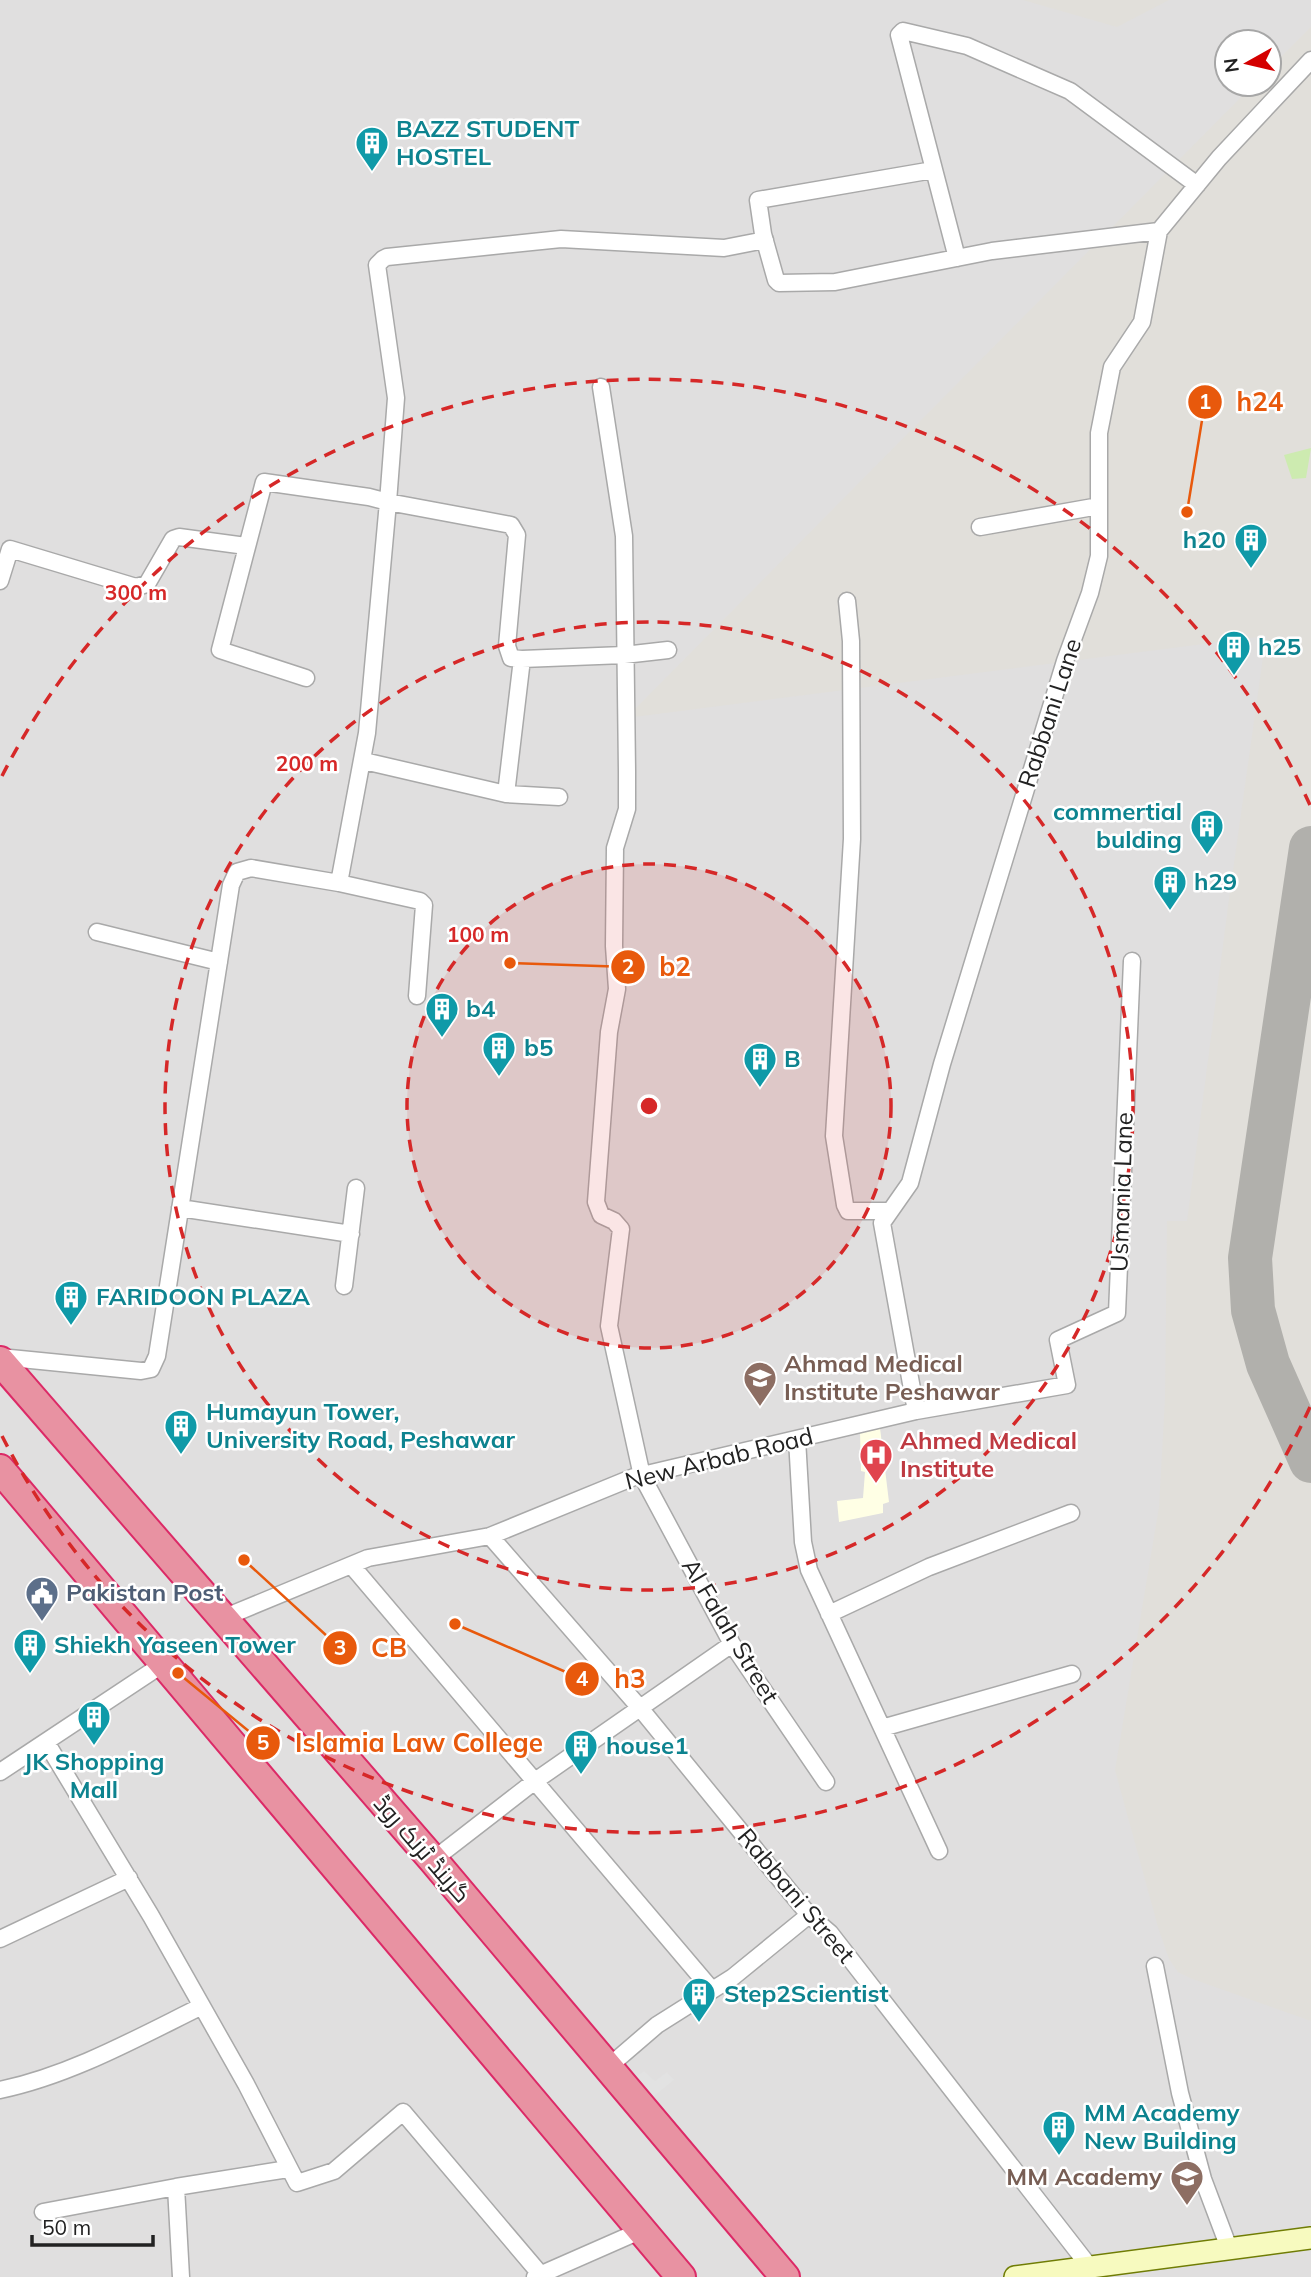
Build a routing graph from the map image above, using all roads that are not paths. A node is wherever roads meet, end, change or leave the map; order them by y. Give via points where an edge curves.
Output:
1 (1311, 60) edge
2 (933, 170) junction
3 (1197, 185) junction
4 (1159, 231) junction
5 (765, 240) junction
6 (957, 258) junction
7 (601, 387) dead end
8 (388, 502) junction
9 (1099, 506) junction
10 (980, 527) dead end
11 (246, 546) junction
12 (0, 581) edge
13 (847, 601) dead end
14 (668, 650) dead end
15 (624, 654) junction
16 (522, 659) junction
17 (306, 678) dead end
18 (363, 761) junction
19 (506, 794) junction
20 (559, 797) dead end
21 (339, 883) junction
22 (97, 932) dead end
23 (1132, 961) dead end
24 (219, 962) junction
25 (417, 996) dead end
26 (356, 1188) dead end
27 (180, 1209) junction
28 (890, 1212) junction
29 (351, 1234) junction
30 (344, 1286) dead end
31 (0, 1359) edge
32 (1067, 1385) joint
33 (916, 1410) junction
34 (797, 1439) junction
35 (0, 1469) edge
36 (642, 1476) junction
37 (1071, 1513) dead end
38 (490, 1536) junction
39 (352, 1566) junction
40 (830, 1614) junction
41 (223, 1618) junction
42 (732, 1644) junction
43 (163, 1664) junction
44 (1072, 1674) dead end
45 (640, 1708) junction
46 (882, 1728) junction
47 (46, 1742) junction
48 (0, 1772) edge
49 (535, 1781) junction
50 (826, 1782) dead end
51 (939, 1851) dead end
52 (433, 1860) junction
53 (129, 1878) junction
54 (809, 1914) junction
55 (0, 1939) edge
56 (1155, 1966) dead end
57 (712, 1990) junction
58 (202, 2006) junction
59 (607, 2068) junction
60 (0, 2091) edge
61 (288, 2169) junction
62 (176, 2187) junction
63 (43, 2213) dead end
64 (642, 2230) junction
65 (1311, 2238) edge
66 (1229, 2248) junction
67 (1089, 2266) junction
68 (672, 2274) edge
69 (538, 2276) edge
70 (181, 2277) edge
71 (785, 2277) edge
72 (1015, 2277) edge

1 - 3 street, Rabbani Lane
2 - 3 street via 899,35 903,31 967,46 1070,91
2 - 5 street via 758,200
2 - 6 street
3 - 4 street, Rabbani Lane
4 - 6 street
4 - 9 street, Rabbani Lane via 1142,322 1112,367 1099,433
5 - 6 street via 779,283 835,282
5 - 8 street via 724,248 561,239 383,259 377,271 396,398
7 - 15 street, Al Falah Street via 624,536
8 - 11 street via 264,482
8 - 16 street via 511,525 517,535 508,646 511,658
8 - 18 street
9 - 10 street
9 - 28 street, Rabbani Lane via 1099,556 1090,593 1037,752 910,1183
11 - 12 street via 173,539 142,587 10,549
11 - 17 street via 220,650
13 - 28 street via 852,839 834,1136 848,1211
14 - 15 street
15 - 16 street
15 - 36 street, Al Falah Street via 627,809 615,848 617,989 609,1032 596,1202 601,1215 621,1229 609,1326
16 - 19 street
18 - 19 street
18 - 21 street
19 - 20 street
21 - 24 street via 251,868 237,872
21 - 25 street via 422,902
22 - 24 street
23 - 32 street, Usmania Lane via 1117,1313 1058,1340
24 - 27 street
26 - 29 street
27 - 29 street
27 - 31 street via 157,1356 151,1369
28 - 33 street, Rabbani Lane via 881,1223
29 - 30 street
31 - 41 highway, گرینڈ ٹرنک روڈ
32 - 33 street, New Arbab Road
33 - 34 street, New Arbab Road
34 - 36 street, New Arbab Road
34 - 40 street via 803,1542 809,1570
35 - 43 highway
36 - 38 street, New Arbab Road
36 - 42 street, Al Falah Street
37 - 40 street via 929,1567
38 - 39 street, New Arbab Road via 368,1558
38 - 45 street, Rabbani Street
39 - 41 street, New Arbab Road
39 - 49 street
40 - 46 street
41 - 52 highway, گرینڈ ٹرنک روڈ
42 - 45 street
42 - 50 street, Al Falah Street
43 - 47 street
43 - 64 highway
44 - 46 street
45 - 49 street
45 - 54 street, Rabbani Street
46 - 51 street
47 - 48 street
47 - 53 street
49 - 52 street
49 - 57 street
52 - 59 highway, گرینڈ ٹرنک روڈ
53 - 55 street
53 - 58 street
54 - 57 street
54 - 67 street, Rabbani Street via 830,1933
56 - 66 street via 1180,2093 1203,2179
57 - 59 street via 657,2025
58 - 60 street via 57,2074
58 - 61 street
59 - 71 highway, گرینڈ ٹرنک روڈ
61 - 62 street
61 - 69 street via 297,2183 334,2171 403,2112
62 - 63 street
62 - 70 street
64 - 68 highway
64 - 69 street
65 - 66 street
66 - 67 street
67 - 72 street

